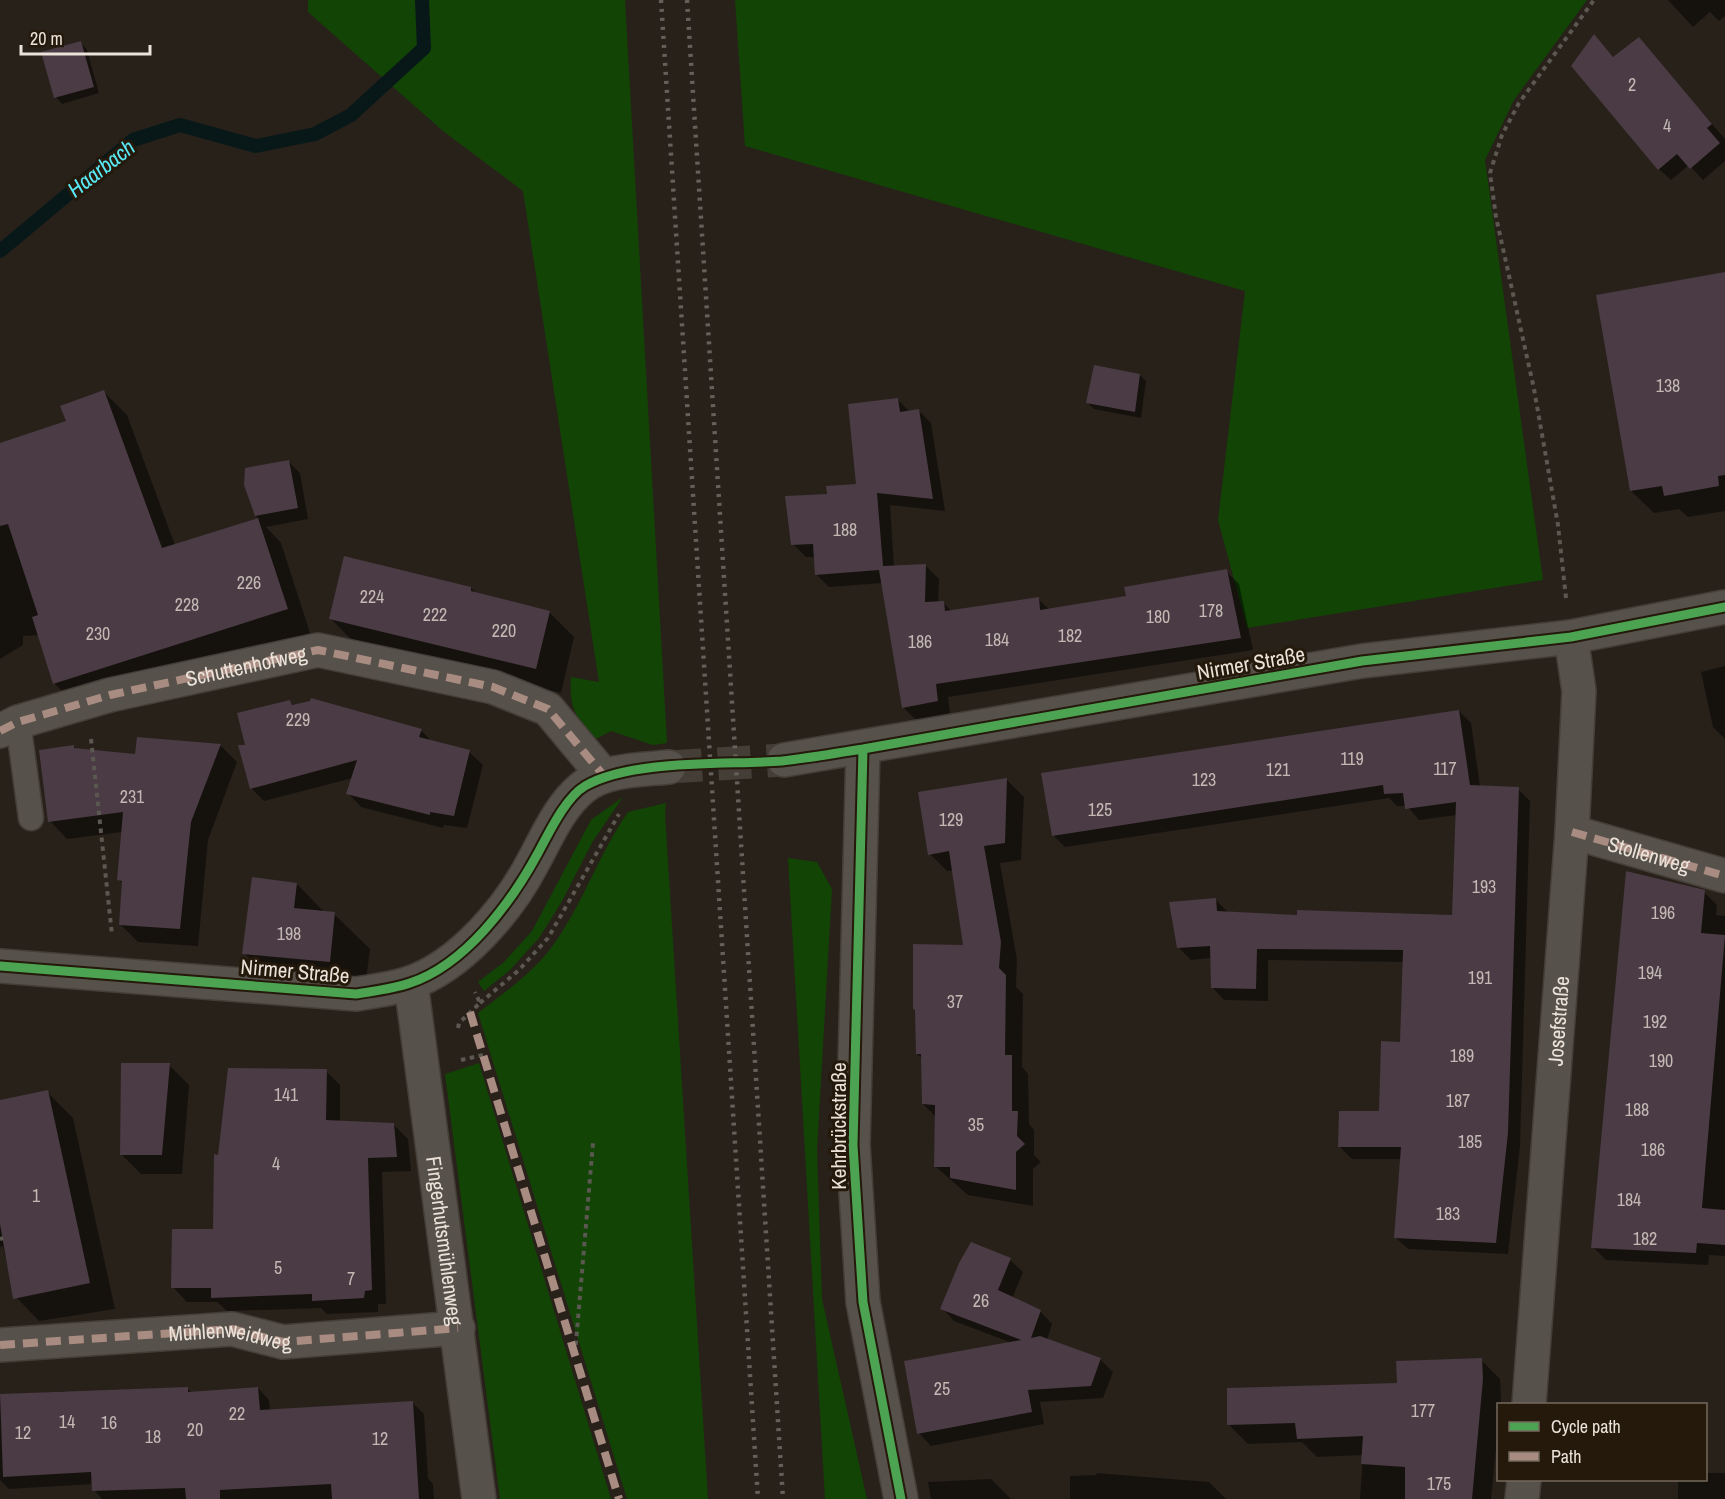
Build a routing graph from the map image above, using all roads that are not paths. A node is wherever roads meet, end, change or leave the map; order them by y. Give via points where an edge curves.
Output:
1 (1725, 607) edge
2 (1571, 637) junction
3 (9, 726) edge
4 (863, 749) junction
5 (784, 760) tunnel mouth
6 (655, 769) tunnel mouth
7 (604, 776) junction
8 (31, 818) dead end
9 (1572, 832) junction
10 (1725, 876) edge
11 (0, 966) edge
12 (411, 983) junction
13 (458, 1328) junction
14 (0, 1344) edge
15 (1529, 1403) edge
16 (1524, 1481) edge
17 (479, 1499) edge
18 (901, 1499) edge
19 (1522, 1499) edge

1 - 2 street, Nirmer Straße
2 - 4 street, Nirmer Straße via 1362,661
2 - 9 street, Josefstraße via 1579,691
3 - 7 street, Schuttenhofweg via 86,702 318,650 493,687 548,709
3 - 8 lane
4 - 5 street, Nirmer Straße
4 - 18 street, Kehrbrückstraße via 854,1145 863,1302
6 - 7 street, Nirmer Straße
7 - 12 street, Nirmer Straße via 582,788 557,818 506,905 480,933 456,957
9 - 10 street, Stollenweg
9 - 15 street, Josefstraße
11 - 12 street, Nirmer Straße via 356,994
12 - 13 street, Fingerhutsmühlenweg
13 - 14 street, Mühlenweidweg via 284,1342 232,1329
13 - 17 street, Fingerhutsmühlenweg
16 - 19 street

